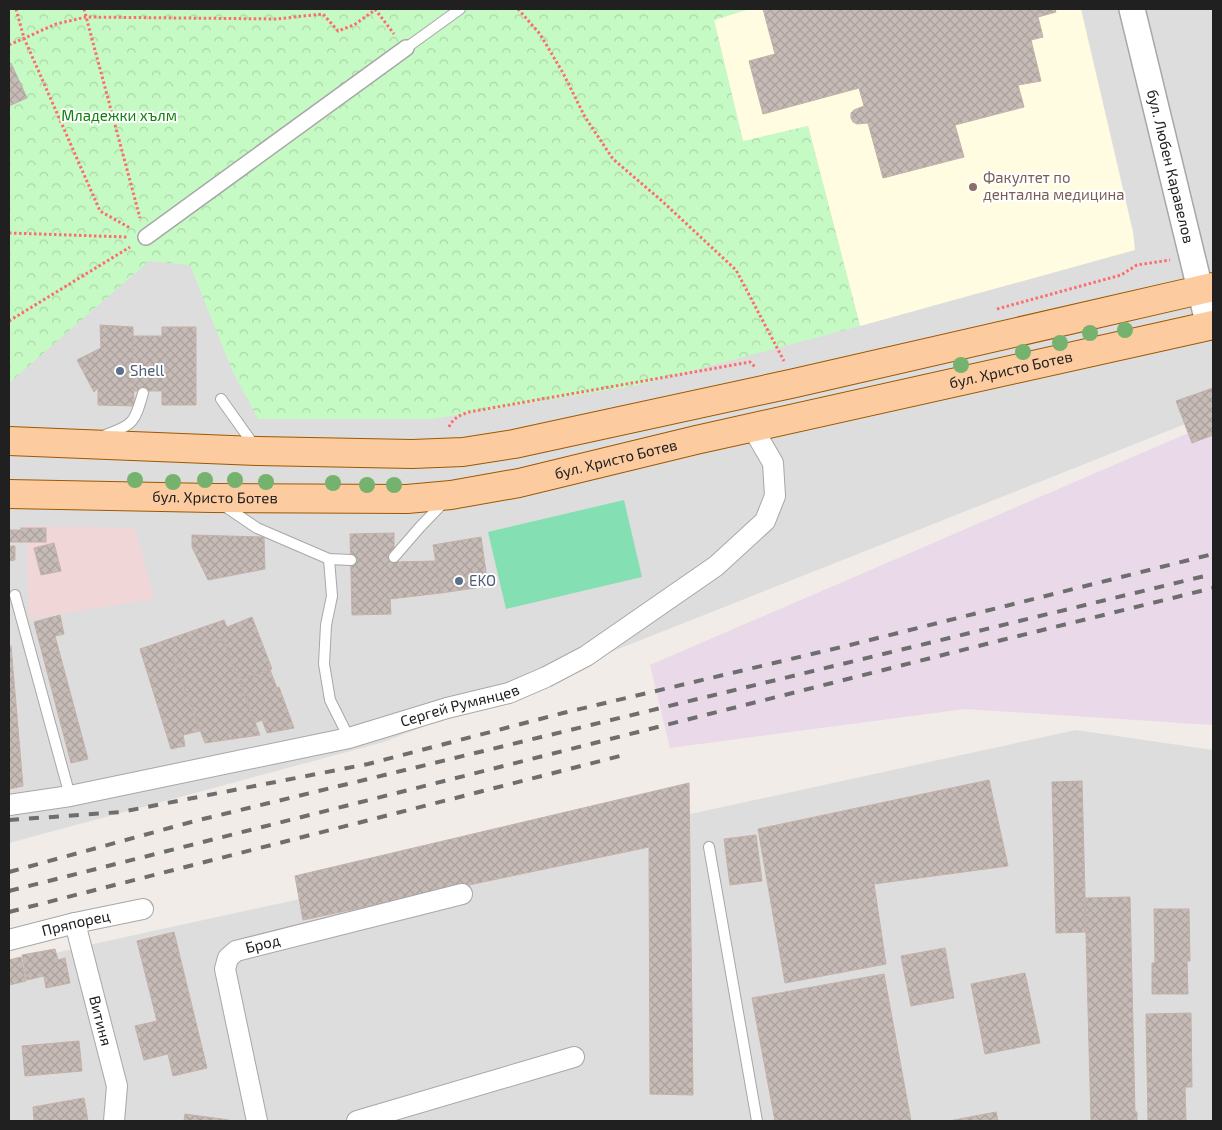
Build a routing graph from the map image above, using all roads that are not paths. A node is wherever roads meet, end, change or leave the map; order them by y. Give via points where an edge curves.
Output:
1 (460, 9) edge
2 (1132, 9) edge
3 (406, 48) joint
4 (146, 238) road end
5 (1207, 288) edge
6 (1211, 325) edge
7 (143, 393) dead end
8 (221, 399) dead end
9 (752, 427) junction
10 (13, 440) edge
11 (84, 443) junction
12 (258, 451) junction
13 (9, 494) edge
14 (451, 495) junction
15 (212, 498) junction
16 (394, 557) dead end
17 (329, 558) junction
18 (351, 560) dead end
19 (15, 595) dead end
20 (349, 738) junction
21 (70, 796) junction
22 (9, 805) edge
23 (709, 847) dead end
24 (462, 894) dead end
25 (142, 909) dead end
26 (75, 923) junction
27 (9, 940) edge
28 (574, 1057) dead end
29 (114, 1121) edge
30 (257, 1121) edge
31 (357, 1121) edge
32 (757, 1121) edge

1 - 3 lane
2 - 5 street, бул. Любен Каравелов
3 - 4 street
5 - 6 street, бул. Любен Каравелов
5 - 12 main road via 514,444 463,452 412,454
6 - 9 main road, бул. Христо Ботев
7 - 11 lane via 138,414 128,425
8 - 12 lane
9 - 14 main road, бул. Христо Ботев via 518,483
9 - 20 street, Сергей Румянцев via 773,463 775,496 764,521 716,566 586,656 546,677 509,693
10 - 11 main road
11 - 12 main road
13 - 15 main road, бул. Христо Ботев
14 - 15 main road, бул. Христо Ботев via 407,499
14 - 16 lane
15 - 17 lane via 257,528
17 - 18 lane
17 - 20 lane via 332,596 326,625 324,664 330,700
19 - 21 lane
20 - 21 street, Сергей Румянцев
21 - 22 street, Сергей Румянцев
23 - 32 lane
24 - 30 street, Брод via 236,950 228,958 225,969
25 - 26 street, Пряпорец
26 - 27 street, Пряпорец
26 - 29 street, Витиня via 117,1086
28 - 31 street

